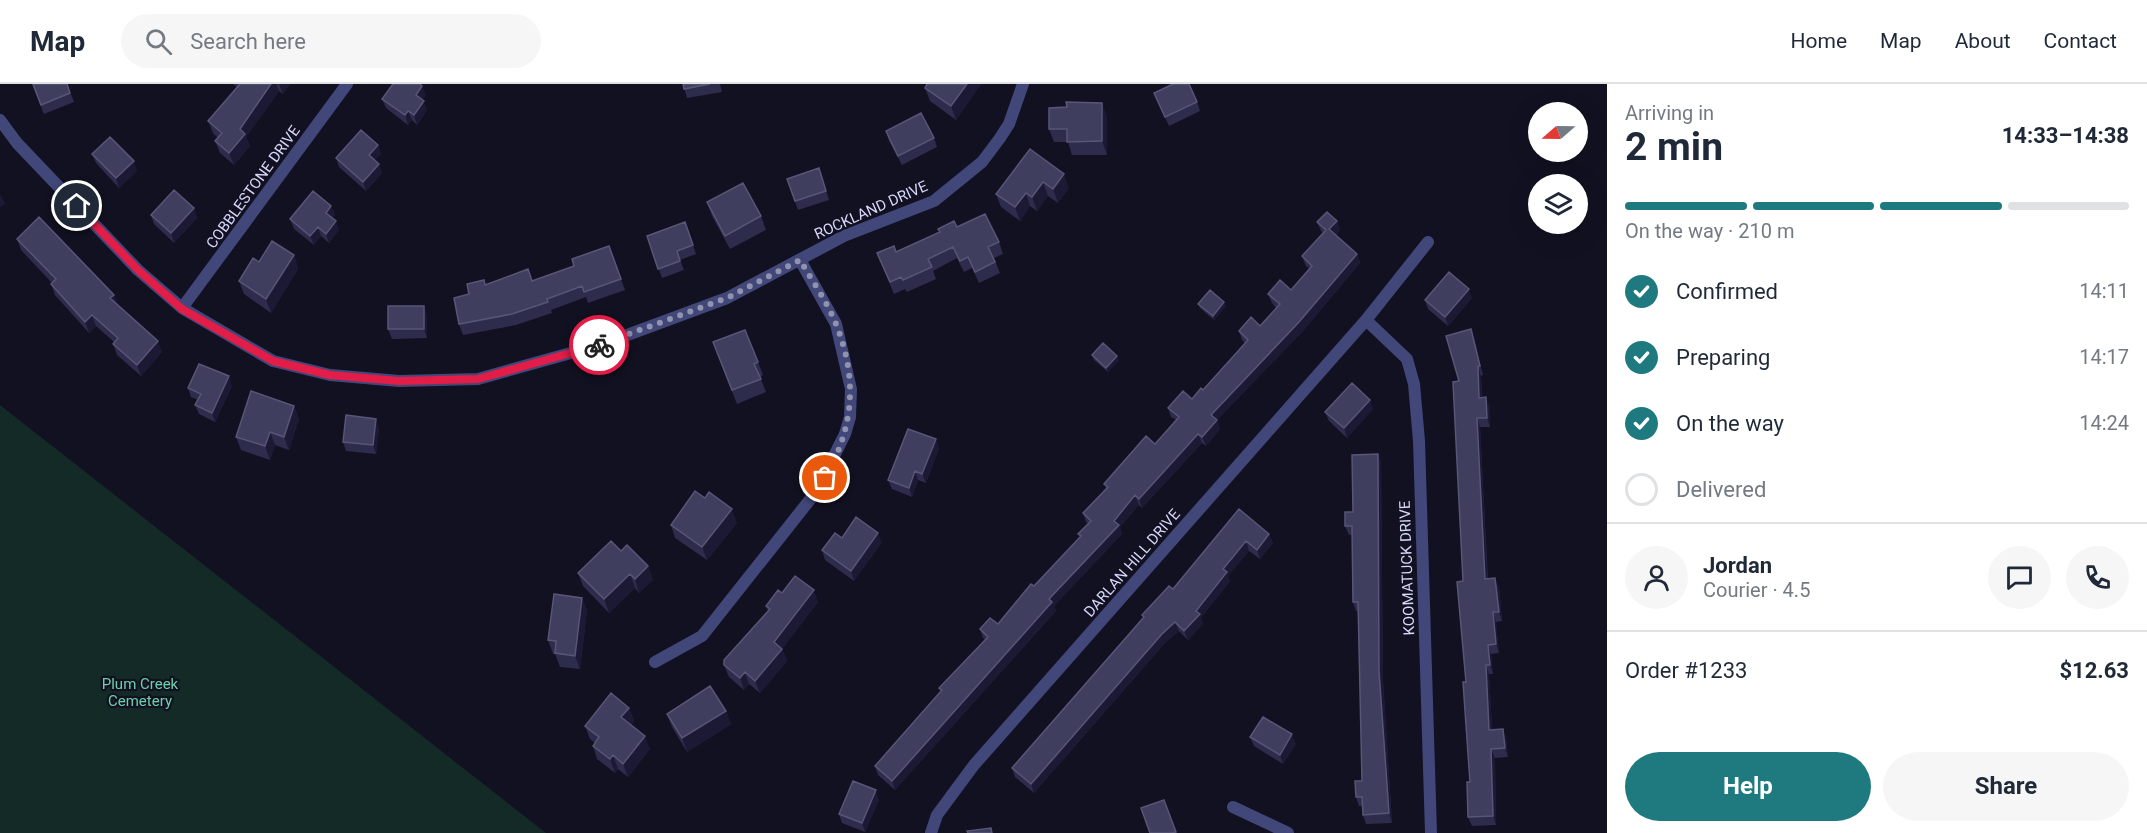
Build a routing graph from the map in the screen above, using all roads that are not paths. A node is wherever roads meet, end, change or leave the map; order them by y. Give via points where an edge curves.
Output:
1 (347, 84) edge
2 (1023, 84) edge
3 (0, 120) edge
4 (1428, 242) dead end
5 (800, 260) junction
6 (182, 309) junction
7 (1366, 320) junction
8 (655, 662) dead end
9 (1233, 807) dead end
10 (931, 833) edge
11 (1288, 833) edge
12 (1431, 833) edge

1 - 6 street, COBBLESTONE DRIVE
2 - 5 street, ROCKLAND DRIVE via 1009,124 982,162 934,201 844,236
3 - 6 street, ROCKLAND DRIVE via 16,143 138,270
4 - 7 street, DARLAN HILL DRIVE
5 - 6 street, ROCKLAND DRIVE via 717,302 603,344 478,379 399,381 318,372 273,361
5 - 8 street via 836,324 851,389 845,434 816,492 702,636
7 - 10 street, DARLAN HILL DRIVE via 974,765 937,815
7 - 12 street, KOOMATUCK DRIVE via 1407,359 1414,384
9 - 11 street

